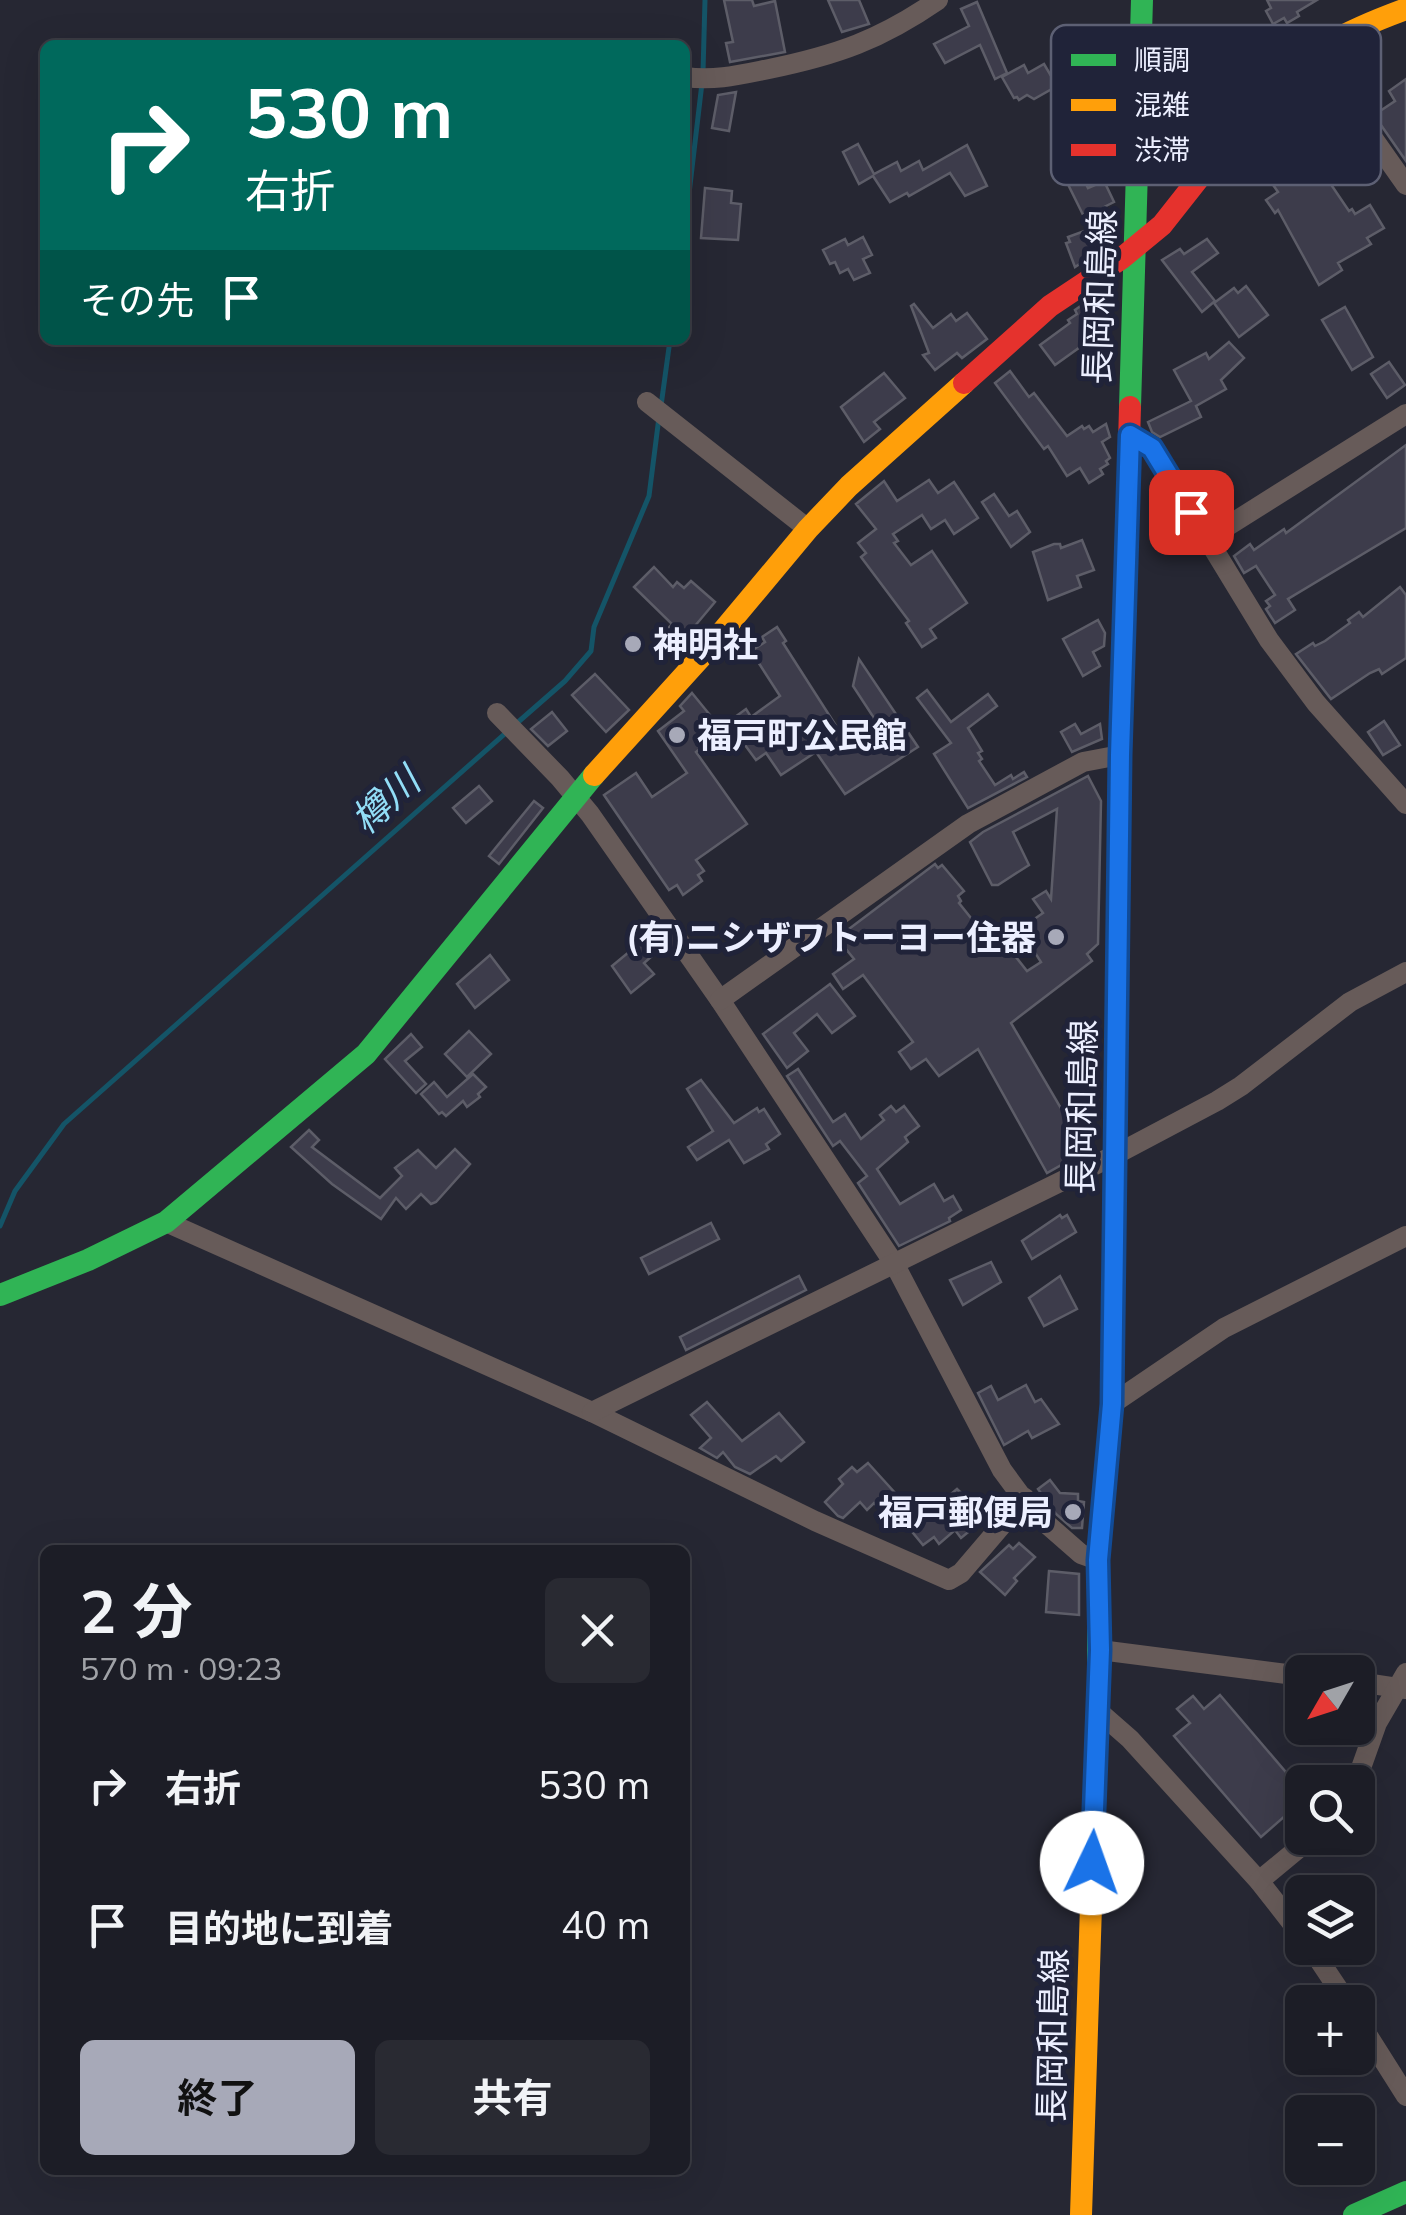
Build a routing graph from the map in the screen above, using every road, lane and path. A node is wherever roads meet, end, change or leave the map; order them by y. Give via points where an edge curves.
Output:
1 (938, 0) edge
2 (1142, 0) edge
3 (1406, 8) edge
4 (1141, 25) edge
5 (1364, 25) edge
6 (690, 78) edge
7 (1381, 150) edge
8 (1138, 185) edge
9 (1197, 185) edge
10 (1406, 185) edge
11 (1136, 249) junction
12 (651, 406) dead end
13 (1406, 414) edge
14 (1130, 435) junction
15 (808, 529) junction
16 (1207, 539) junction
17 (496, 714) dead end
18 (1120, 755) junction
19 (575, 796) junction
20 (1406, 804) edge
21 (1406, 972) edge
22 (720, 1000) junction
23 (1116, 1155) junction
24 (166, 1222) junction
25 (1406, 1236) edge
26 (895, 1265) junction
27 (0, 1295) edge
28 (1112, 1404) junction
29 (592, 1412) junction
30 (1025, 1498) junction
31 (1098, 1560) junction
32 (1100, 1650) junction
33 (1285, 1674) edge
34 (1375, 1682) edge
35 (1404, 1683) edge
36 (1098, 1710) junction
37 (1362, 1765) edge
38 (1290, 1855) edge
39 (1259, 1881) junction
40 (1285, 1914) edge
41 (1375, 2047) edge
42 (1406, 2096) edge
43 (1406, 2192) edge
44 (1082, 2215) edge
45 (1354, 2215) edge

1 - 6 street via 859,46 822,58 720,80
2 - 4 main road, 長岡和島線
3 - 5 main road
7 - 10 street
8 - 11 main road, 長岡和島線
9 - 11 main road
11 - 14 main road, 長岡和島線
11 - 15 main road via 1050,306
12 - 15 street
13 - 16 street
14 - 16 street via 1152,448
14 - 18 main road, 長岡和島線
15 - 19 main road
16 - 20 street via 1316,703
17 - 19 street
18 - 22 street via 1083,762 968,824
18 - 23 main road, 長岡和島線
19 - 22 street
19 - 24 main road via 366,1054
21 - 23 street via 1350,1002 1217,1102
22 - 26 street
23 - 26 street
23 - 28 main road, 長岡和島線
24 - 27 main road
24 - 29 street
25 - 28 street via 1224,1328
26 - 29 street
26 - 30 street via 1002,1470
28 - 31 main road, 長岡和島線
29 - 30 street via 948,1580
30 - 31 street via 1080,1554
31 - 32 main road, 長岡和島線
32 - 33 street
32 - 36 main road, 長岡和島線
34 - 35 street
35 - 37 street via 1377,1722
36 - 39 street
36 - 44 main road, 長岡和島線
38 - 39 street
39 - 40 street
41 - 42 street
43 - 45 main road

